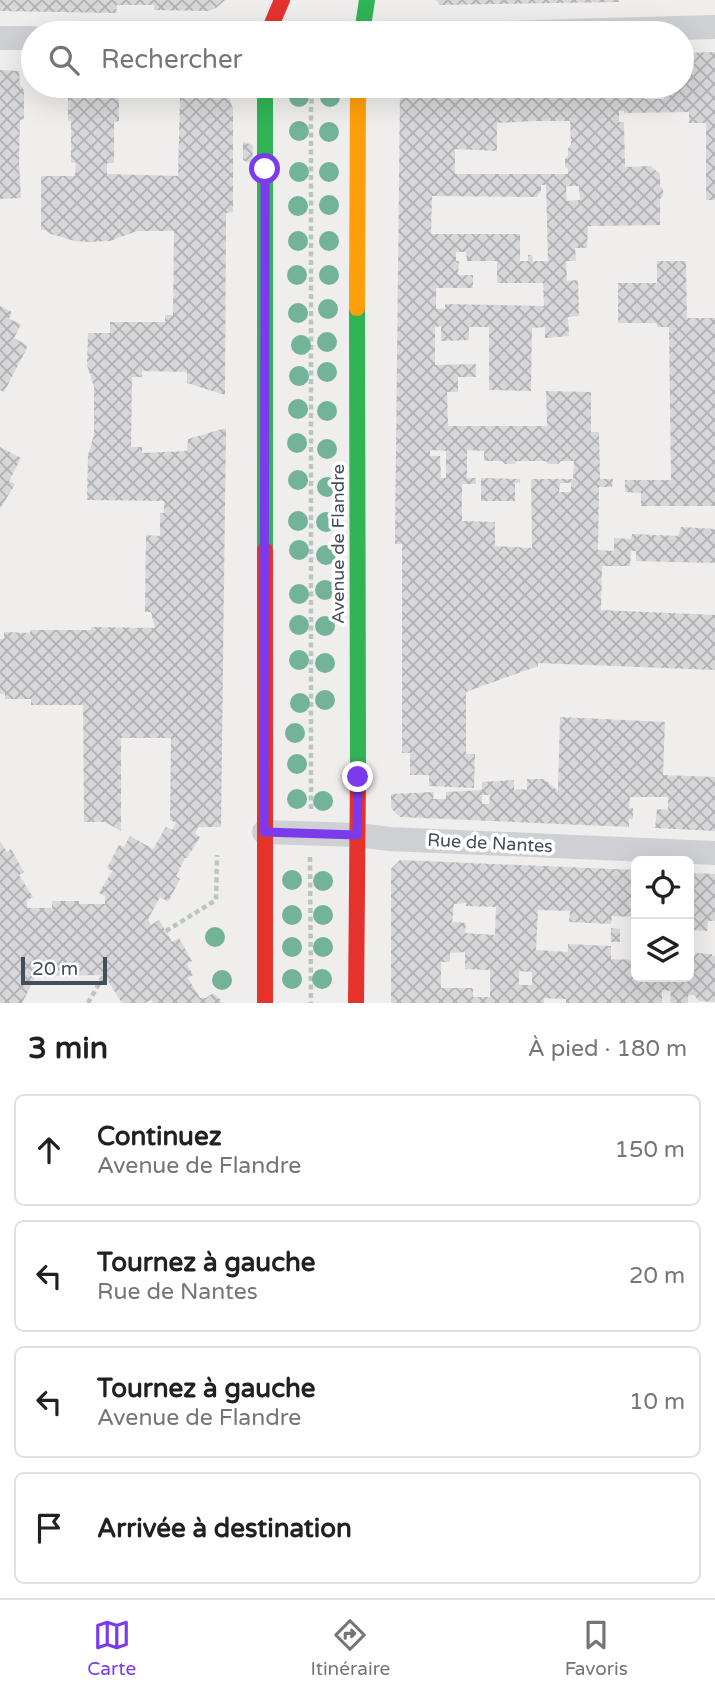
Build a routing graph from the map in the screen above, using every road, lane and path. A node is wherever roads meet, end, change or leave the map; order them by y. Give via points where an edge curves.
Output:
1 (282, 0) edge
2 (367, 0) edge
3 (273, 21) edge
4 (364, 21) edge
5 (715, 27) edge
6 (694, 28) edge
7 (0, 38) edge
8 (21, 38) edge
9 (265, 98) edge
10 (312, 98) edge
11 (357, 98) edge
12 (310, 820) dead end
13 (264, 832) junction
14 (357, 835) junction
15 (310, 850) dead end
16 (715, 853) edge
17 (218, 855) dead end
18 (166, 931) dead end
19 (104, 975) dead end
20 (88, 1003) edge
21 (265, 1003) edge
22 (311, 1003) edge
23 (356, 1003) edge

1 - 3 main road
2 - 4 main road
5 - 6 street
7 - 8 street
9 - 13 main road
10 - 12 path
11 - 14 main road, Avenue de Flandre
13 - 14 street, Rue de Nantes
13 - 21 main road
14 - 16 street, Rue de Nantes
14 - 23 main road, Avenue de Flandre
15 - 22 path
17 - 18 path via 216,900
19 - 20 path

